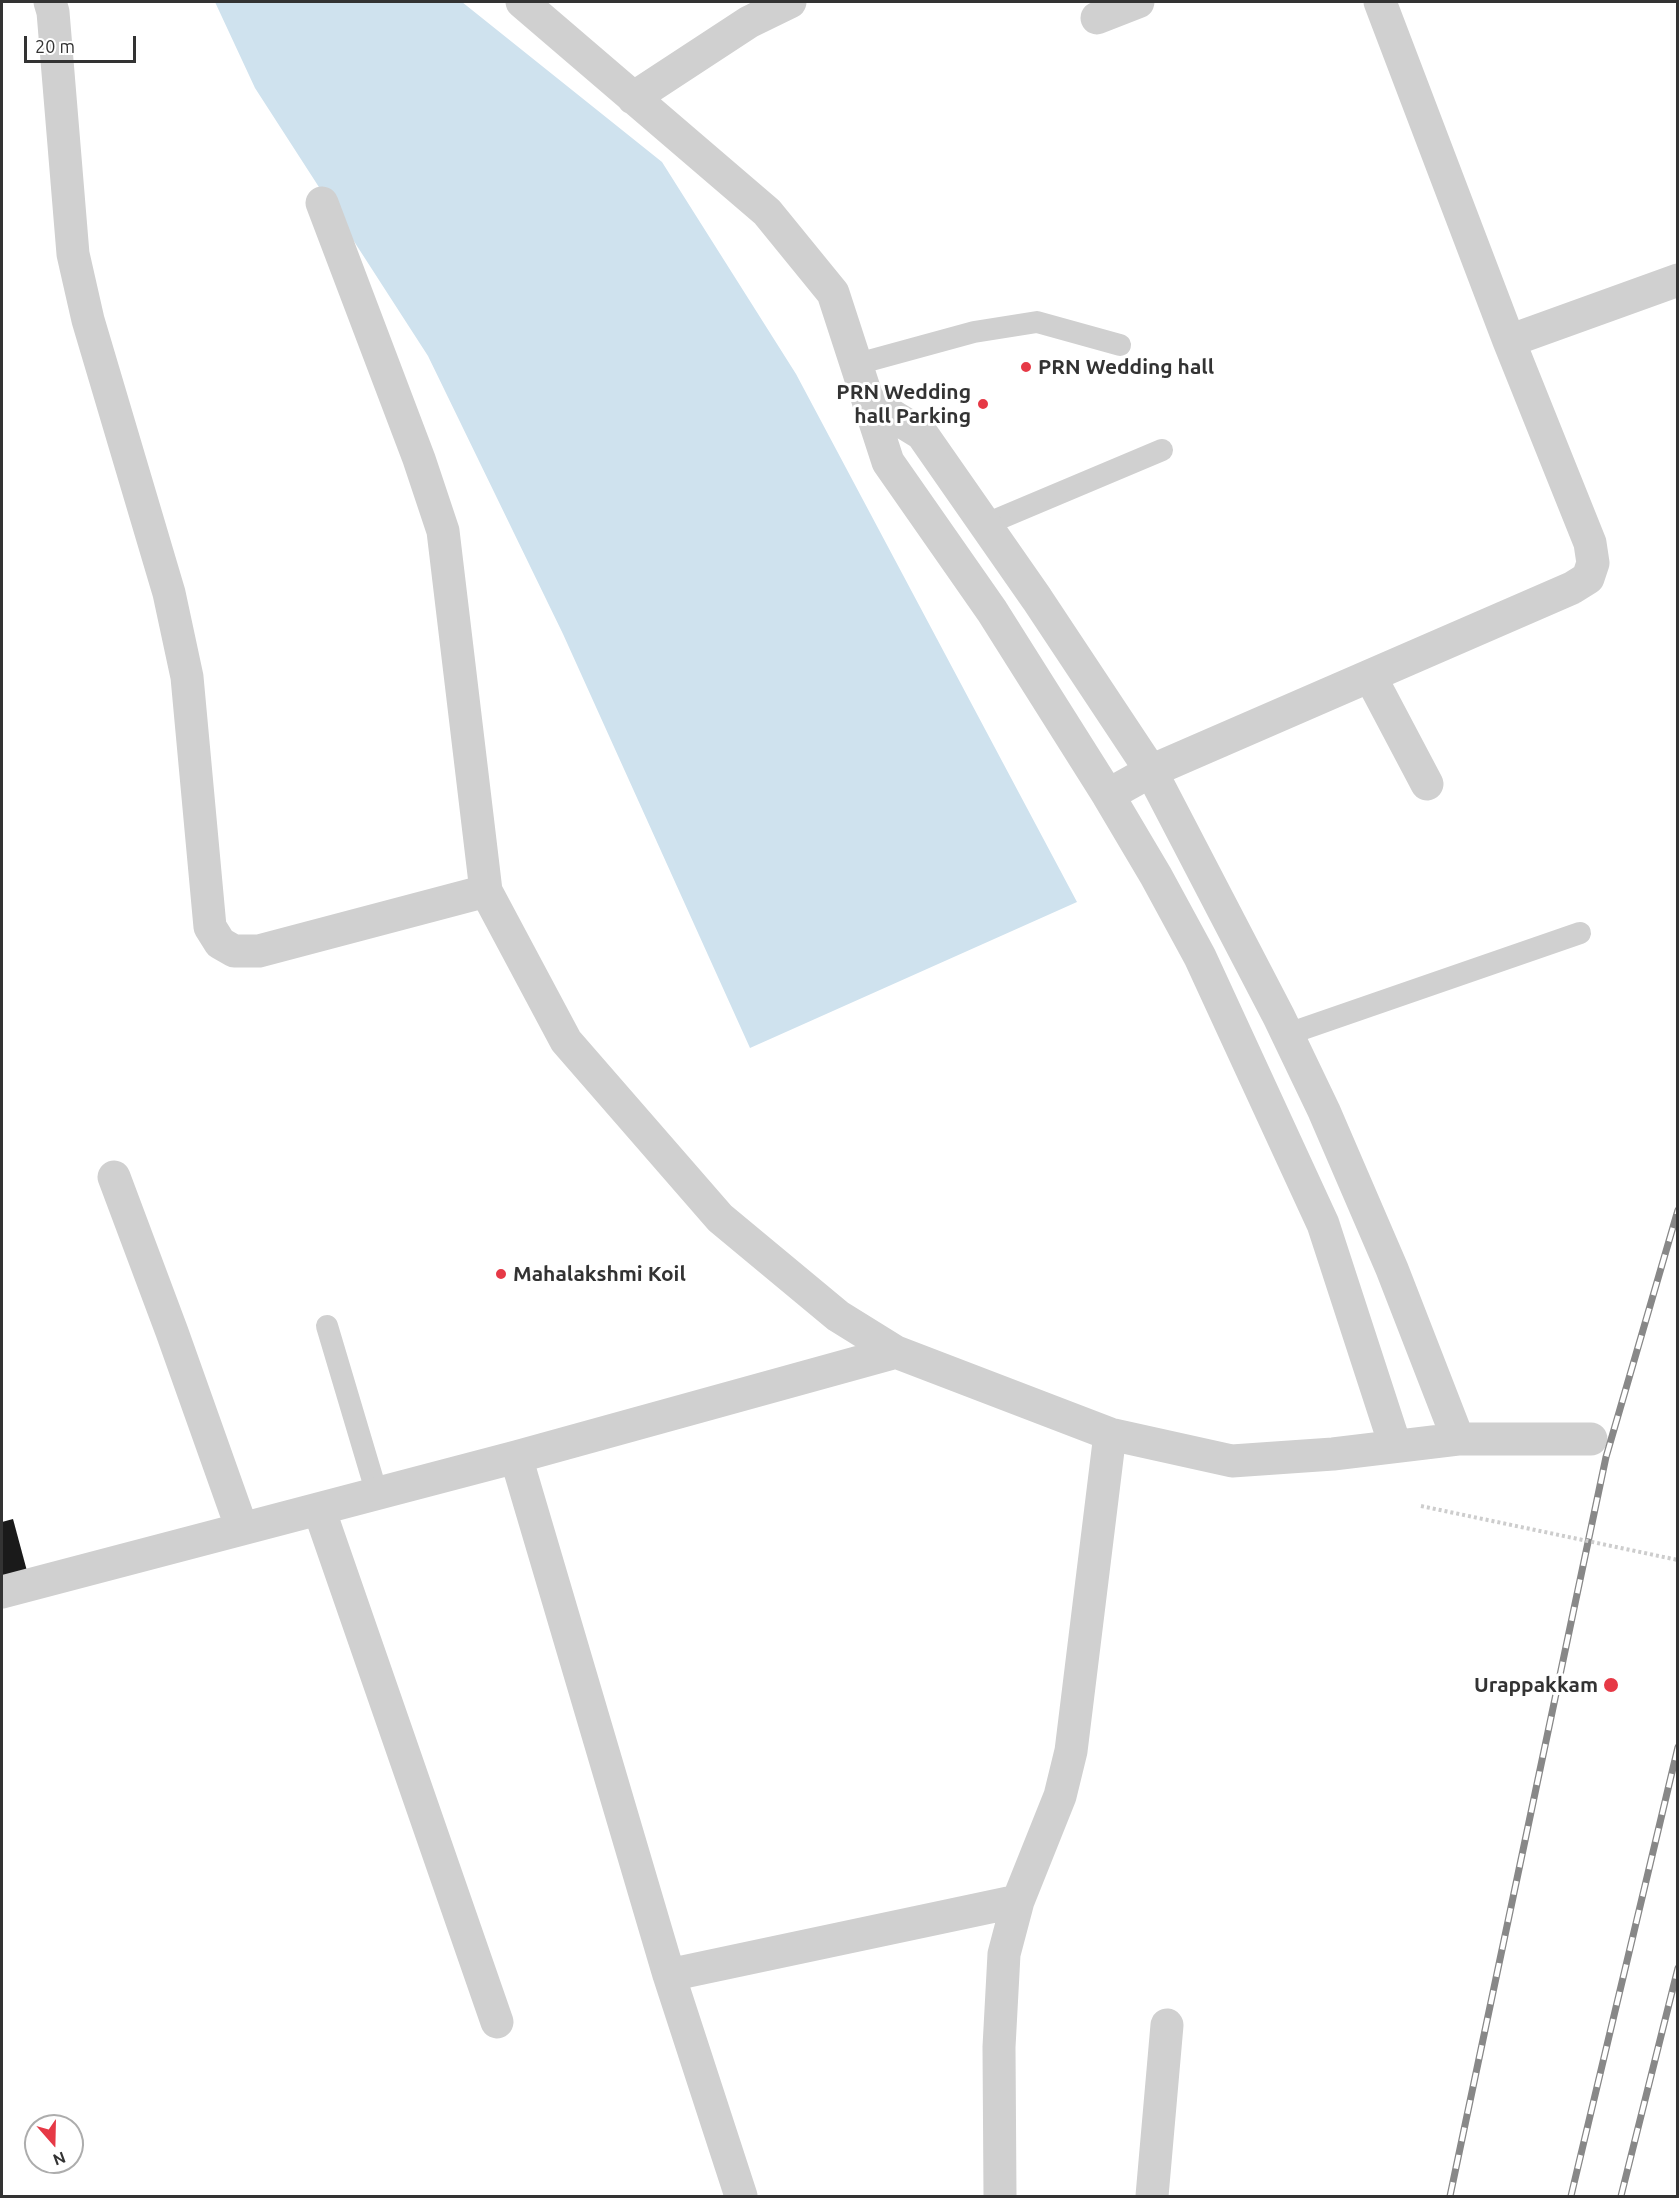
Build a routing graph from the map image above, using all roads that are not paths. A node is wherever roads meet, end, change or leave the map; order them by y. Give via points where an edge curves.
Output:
1 (50, 2) edge
2 (522, 2) edge
3 (790, 2) edge
4 (1138, 2) edge
5 (1380, 2) edge
6 (1097, 18) dead end
7 (633, 98) junction
8 (322, 203) dead end
9 (1677, 280) edge
10 (1509, 341) junction
11 (1120, 345) dead end
12 (857, 364) junction
13 (870, 402) junction
14 (1162, 450) dead end
15 (984, 525) junction
16 (1371, 676) junction
17 (1151, 771) junction
18 (1427, 784) dead end
19 (1108, 795) junction
20 (486, 891) junction
21 (1580, 933) dead end
22 (1288, 1034) junction
23 (114, 1177) dead end
24 (327, 1326) dead end
25 (896, 1352) junction
26 (1110, 1434) junction
27 (1458, 1439) junction
28 (1591, 1439) dead end
29 (1395, 1445) junction
30 (516, 1458) junction
31 (377, 1494) junction
32 (319, 1509) junction
33 (242, 1529) junction
34 (2, 1592) edge
35 (1018, 1901) junction
36 (669, 1976) junction
37 (497, 2022) dead end
38 (1167, 2025) dead end
39 (741, 2196) edge
40 (1000, 2196) edge
41 (1152, 2196) edge

1 - 20 street via 73,254 88,320 169,593 187,677 210,927 220,943 234,951 259,951
2 - 7 street
3 - 7 street via 749,22
4 - 6 street
5 - 10 street
7 - 12 street via 767,212 833,293
8 - 20 street via 443,531
9 - 10 street
10 - 16 street via 1590,543 1593,562 1588,578
11 - 12 lane via 1037,322 974,332
12 - 13 street
13 - 15 street via 922,434
13 - 19 street via 888,462 992,611
14 - 15 lane
15 - 17 street
16 - 17 street
16 - 18 street
17 - 19 street
17 - 22 street
19 - 29 street via 1200,957 1323,1224
20 - 25 street via 566,1041 720,1218 837,1317
21 - 22 lane
22 - 27 street via 1392,1269
23 - 33 street
24 - 31 lane
25 - 26 street
25 - 30 street
26 - 29 street via 1232,1461
26 - 35 street via 1071,1751 1060,1796
27 - 28 street
27 - 29 street
30 - 31 street
30 - 36 street
31 - 32 street
32 - 33 street
32 - 37 street
33 - 34 street
35 - 36 street
35 - 40 street via 1004,1954 999,2047
36 - 39 street
38 - 41 street

